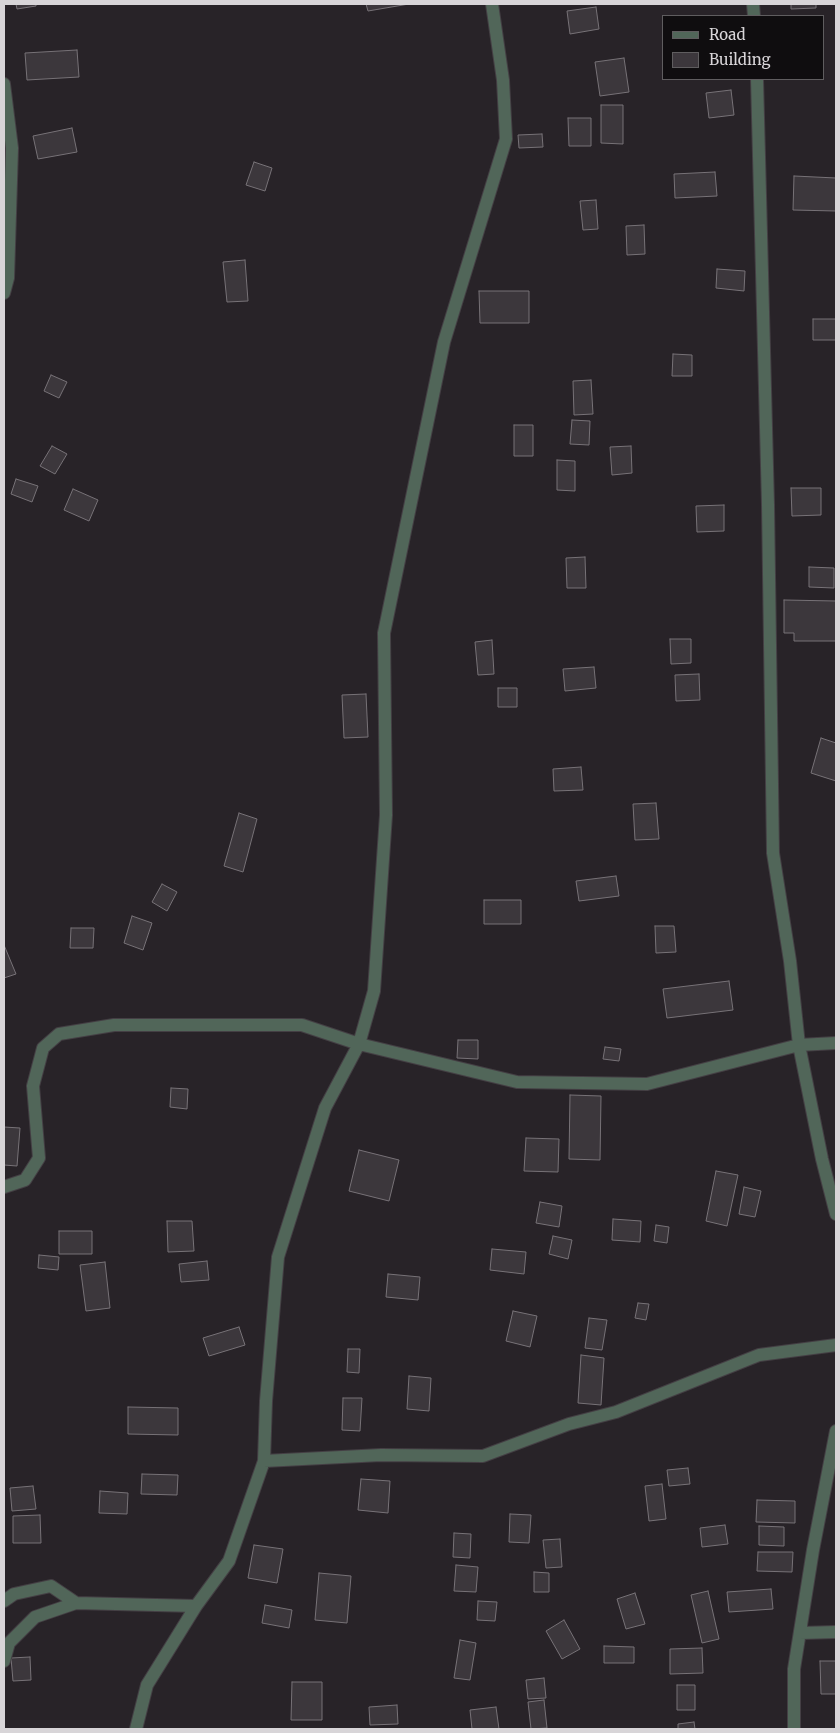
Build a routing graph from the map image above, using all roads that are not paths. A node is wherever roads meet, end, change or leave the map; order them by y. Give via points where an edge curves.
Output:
1 (492, 4) edge
2 (757, 80) edge
3 (4, 84) edge
4 (4, 293) edge
5 (836, 1043) edge
6 (359, 1044) junction
7 (799, 1045) junction
8 (4, 1187) edge
9 (836, 1214) edge
10 (836, 1345) edge
11 (836, 1431) edge
12 (264, 1461) junction
13 (4, 1602) edge
14 (76, 1603) junction
15 (196, 1606) junction
16 (836, 1632) edge
17 (800, 1633) junction
18 (4, 1661) edge
19 (136, 1729) edge
20 (794, 1729) edge

1 - 6 street via 503,80 506,139 444,342 384,633 386,815 374,991
2 - 7 street via 773,853
3 - 4 street via 12,148 8,278
5 - 7 street
6 - 7 street via 517,1082 647,1084
6 - 8 street via 302,1025 114,1025 60,1034 43,1048 33,1086 39,1158 25,1180
6 - 12 street via 325,1108 278,1257
7 - 9 street
10 - 12 street via 759,1355 616,1412 569,1424 482,1456
11 - 17 street
12 - 15 street via 229,1561
13 - 14 street via 14,1594 51,1586
14 - 15 street
14 - 18 street via 35,1617 9,1643
15 - 19 street via 147,1685
16 - 17 street
17 - 20 street via 794,1669

